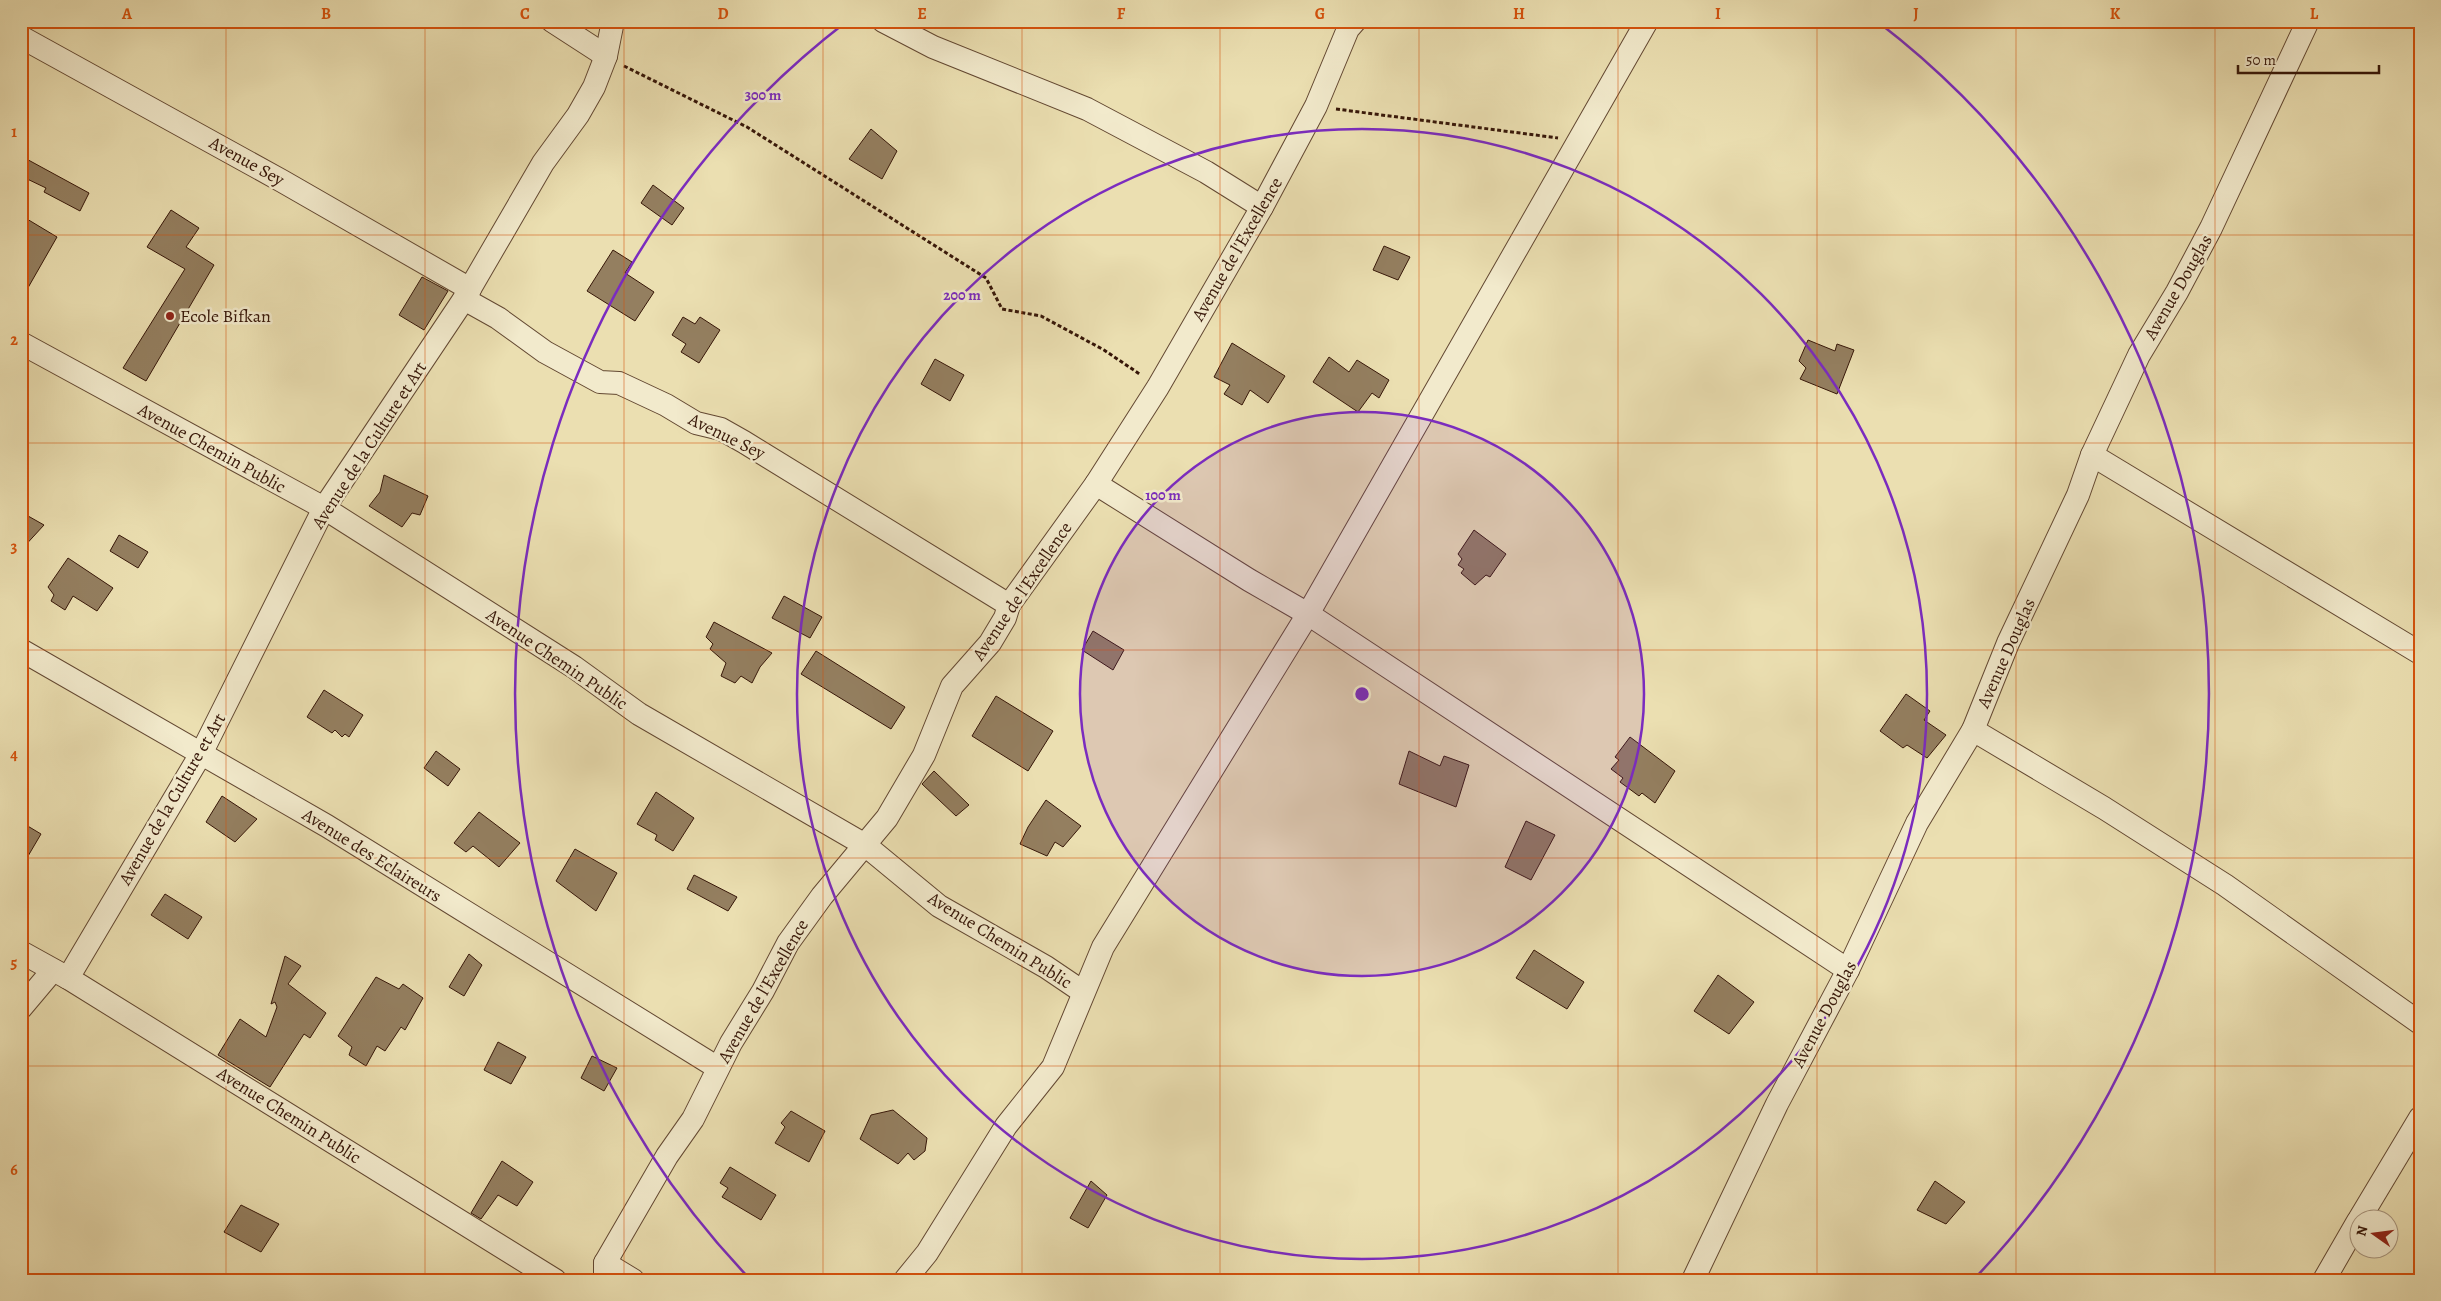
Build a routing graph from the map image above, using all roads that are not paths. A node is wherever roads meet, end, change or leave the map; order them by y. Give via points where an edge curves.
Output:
1 (552, 21) edge
2 (613, 21) edge
3 (883, 21) edge
4 (1355, 21) edge
5 (1647, 21) edge
6 (2308, 21) edge
7 (21, 37) edge
8 (606, 56) junction
9 (1262, 207) junction
10 (467, 294) junction
11 (21, 343) edge
12 (2092, 455) junction
13 (1096, 484) junction
14 (324, 508) junction
15 (1009, 605) junction
16 (1308, 614) junction
17 (21, 650) edge
18 (2420, 653) edge
19 (1973, 730) junction
20 (202, 752) junction
21 (865, 845) junction
22 (21, 952) edge
23 (1848, 970) junction
24 (60, 974) junction
25 (1083, 992) junction
26 (21, 1008) edge
27 (2420, 1023) edge
28 (718, 1068) junction
29 (2420, 1118) edge
30 (2366, 1208) edge
31 (2348, 1239) edge
32 (605, 1271) edge
33 (555, 1280) edge
34 (633, 1280) edge
35 (905, 1280) edge
36 (1693, 1280) edge
37 (2324, 1280) edge

1 - 8 street
2 - 8 street, Avenue de la Culture et Art
3 - 9 street via 933,47 1087,109 1206,172
4 - 9 street, Avenue de l'Excellence via 1348,29 1316,106
5 - 16 street
6 - 12 street, Avenue Douglas via 2212,228 2139,355
7 - 10 street, Avenue Sey via 282,181
8 - 10 street, Avenue de la Culture et Art via 578,115 543,163
9 - 13 street, Avenue de l'Excellence via 1158,387
10 - 14 street, Avenue de la Culture et Art
10 - 15 street, Avenue Sey via 545,352 600,382 619,384 666,405 696,423 720,429 744,442
11 - 14 street, Avenue Chemin Public
12 - 18 street
12 - 19 street, Avenue Douglas via 2078,495 2008,643
13 - 15 street, Avenue de l'Excellence
13 - 16 street
14 - 20 street, Avenue de la Culture et Art
14 - 21 street, Avenue Chemin Public via 574,667 639,714
15 - 21 street, Avenue de l'Excellence via 990,643 952,686 924,754 887,818
16 - 23 street
16 - 25 street via 1128,905 1103,947
17 - 20 street, Avenue des Eclaireurs
19 - 23 street, Avenue Douglas via 1917,823
19 - 27 street via 2225,885
20 - 24 street, Avenue de la Culture et Art
20 - 28 street, Avenue des Eclaireurs
21 - 25 street, Avenue Chemin Public via 940,906
21 - 28 street, Avenue de l'Excellence via 788,943
22 - 24 street, Avenue Chemin Public
23 - 36 street, Avenue Douglas via 1773,1113
24 - 26 street, Avenue de la Culture et Art
24 - 33 street, Avenue Chemin Public
25 - 35 street via 1053,1067 1006,1126
28 - 32 street, Avenue de l'Excellence via 693,1119 667,1156
29 - 30 street
31 - 37 street
32 - 34 street

